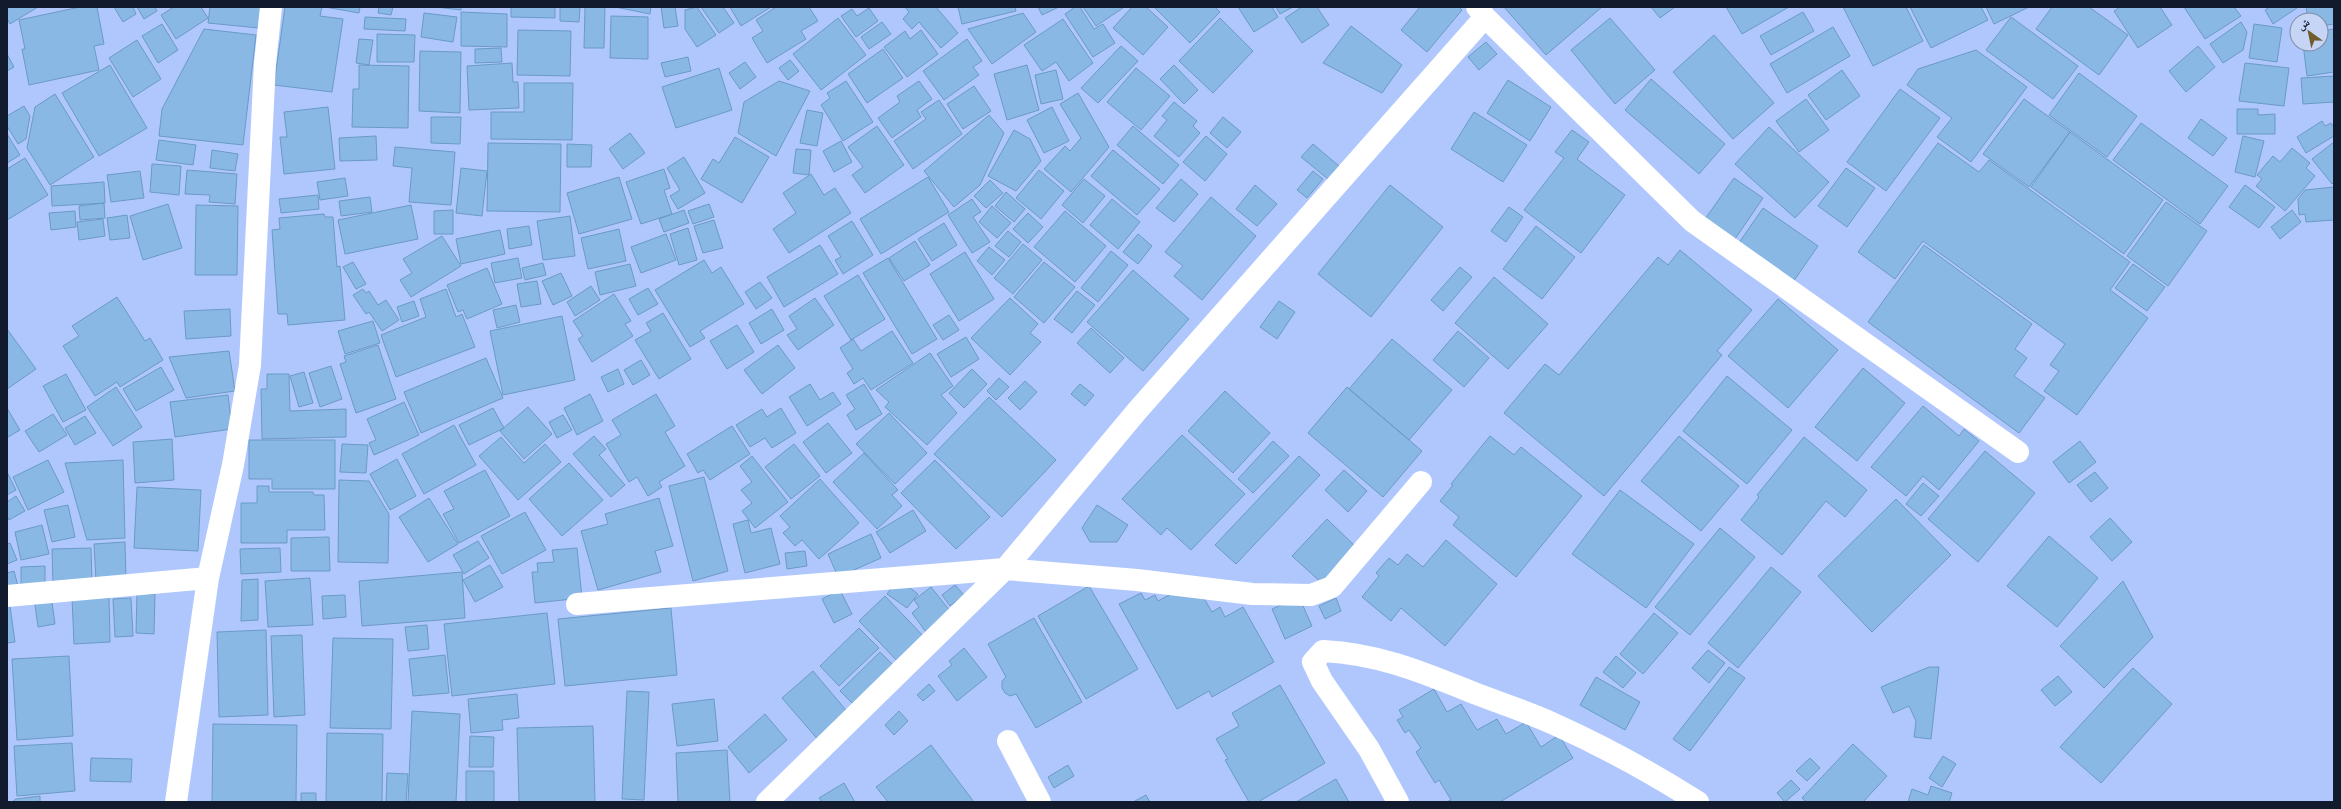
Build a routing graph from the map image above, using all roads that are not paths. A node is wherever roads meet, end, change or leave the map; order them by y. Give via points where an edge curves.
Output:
1 (271, 7) edge
2 (1481, 12) edge
3 (2018, 452) dead end
4 (1421, 482) dead end
5 (1005, 569) junction
6 (208, 578) junction
7 (7, 596) edge
8 (577, 604) dead end
9 (1008, 741) dead end
10 (176, 802) edge
11 (766, 802) edge
12 (1040, 802) edge
13 (1398, 802) edge
14 (1698, 802) edge

1 - 6 street via 265,62 250,365 233,465
2 - 3 street via 1692,221
2 - 5 street via 1137,411
4 - 5 street via 1332,587 1311,595 1252,594 1145,581
5 - 8 street
5 - 11 street
6 - 7 street
6 - 10 street
9 - 12 street
13 - 14 street via 1369,749 1322,681 1312,662 1323,651 1355,653 1381,659 1553,723 1662,780

